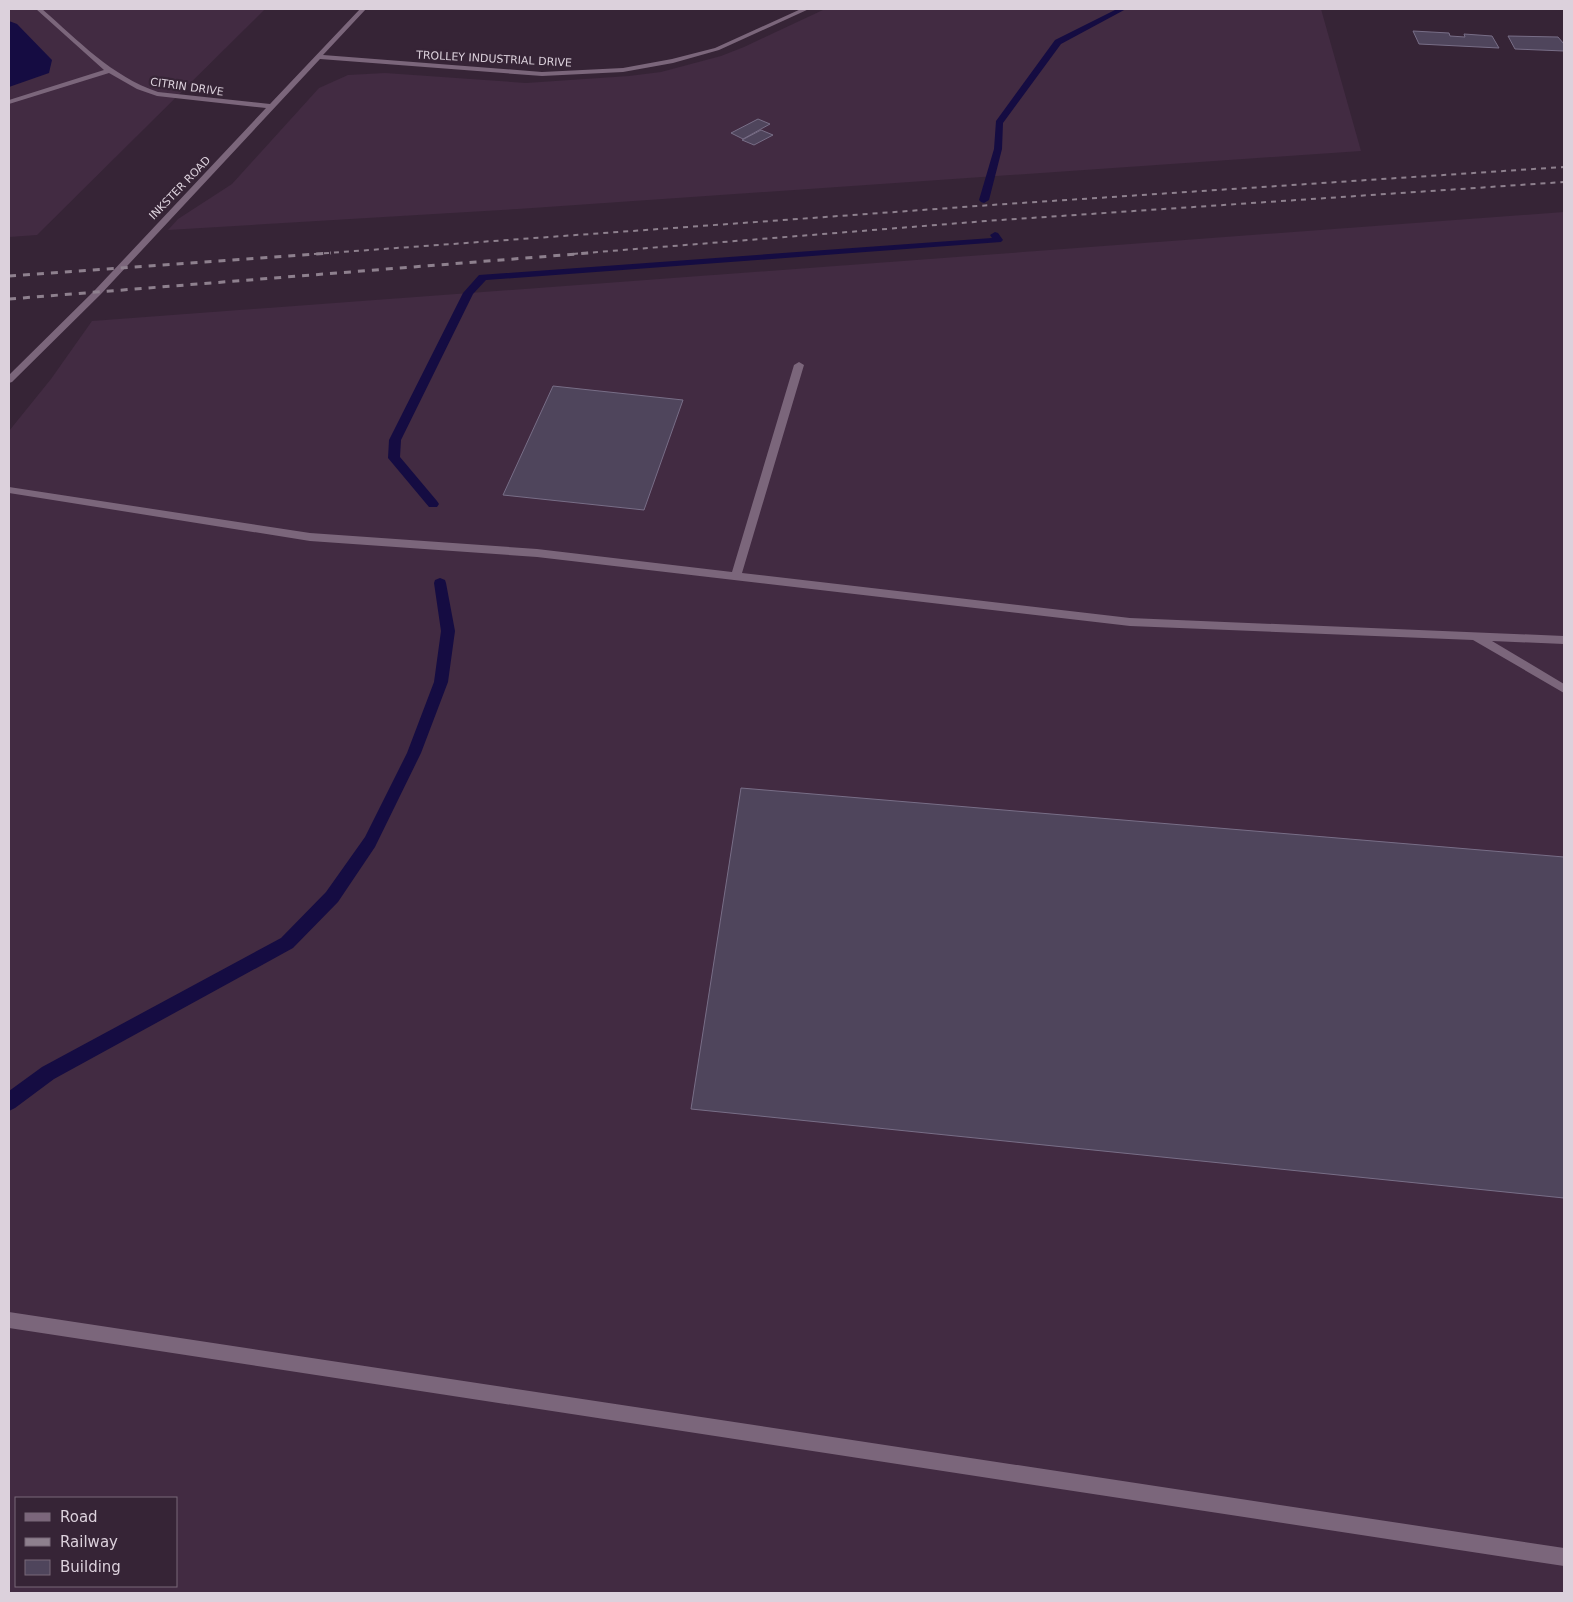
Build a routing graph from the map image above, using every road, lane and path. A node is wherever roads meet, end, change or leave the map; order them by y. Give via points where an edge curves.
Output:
1 (39, 9) edge
2 (363, 9) edge
3 (806, 9) edge
4 (319, 57) junction
5 (109, 71) junction
6 (9, 102) edge
7 (272, 106) junction
8 (799, 365) dead end
9 (9, 380) edge
10 (9, 490) edge
11 (736, 576) junction
12 (1475, 636) junction
13 (1564, 640) edge
14 (1564, 689) edge
15 (9, 1320) edge
16 (1564, 1557) edge

1 - 5 street, CITRIN DRIVE
2 - 4 street, INKSTER ROAD
3 - 4 street, TROLLEY INDUSTRIAL DRIVE via 717,49 623,70 542,74
4 - 7 street, INKSTER ROAD
5 - 6 street
5 - 7 street, CITRIN DRIVE via 139,89 156,94
7 - 9 street, INKSTER ROAD via 98,292
8 - 11 street
10 - 11 street via 310,537 537,553
11 - 12 street via 1130,622
12 - 13 street
12 - 14 street
15 - 16 street

